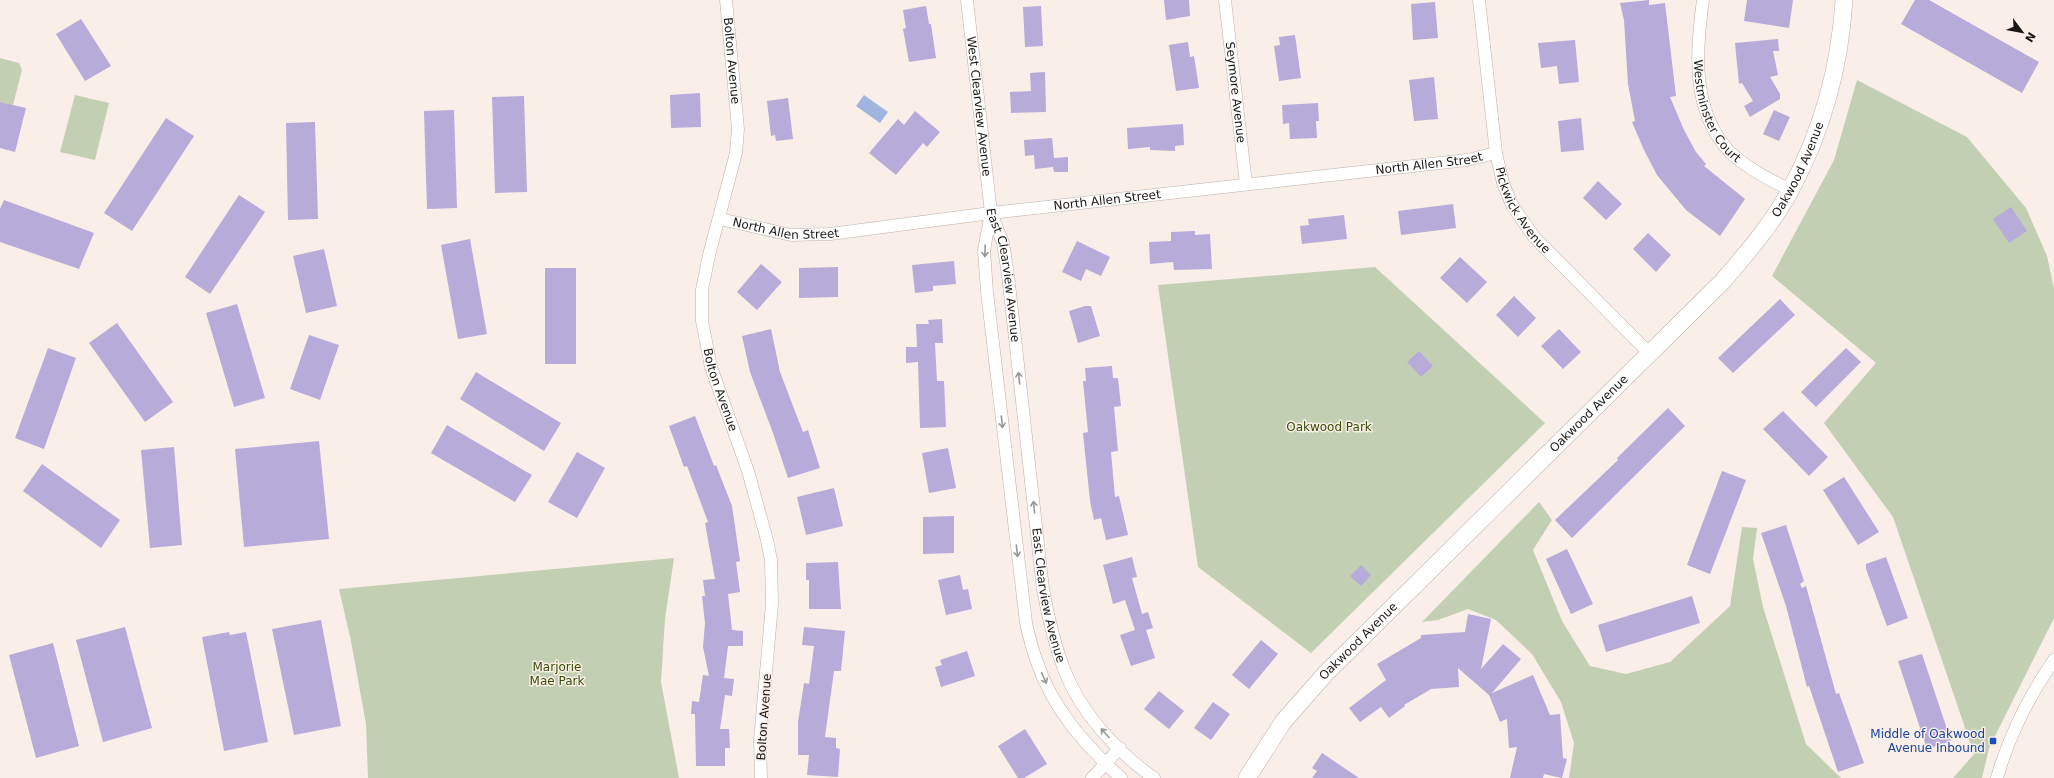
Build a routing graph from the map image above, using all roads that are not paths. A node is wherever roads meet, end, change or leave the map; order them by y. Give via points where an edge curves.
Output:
1 (726, 0) edge
2 (967, 0) edge
3 (1225, 0) edge
4 (1479, 0) edge
5 (1703, 0) edge
6 (1844, 0) edge
7 (1496, 153) junction
8 (1246, 184) junction
9 (1790, 190) junction
10 (991, 213) junction
11 (720, 219) junction
12 (1650, 354) junction
13 (2054, 660) edge
14 (1120, 748) junction
15 (1105, 764) junction
16 (761, 778) edge
17 (1092, 778) edge
18 (1121, 778) edge
19 (1154, 778) edge
20 (1247, 778) edge
21 (1998, 778) edge

1 - 11 street, Bolton Avenue via 738,129 736,153
2 - 10 street, West Clearview Avenue
3 - 8 street, Seymore Avenue
4 - 7 street, Pickwick Avenue
5 - 9 street, Westminster Court via 1698,74 1702,103 1714,129 1729,150 1753,170
6 - 9 street, Oakwood Avenue via 1838,56 1824,108 1808,156
7 - 8 street, North Allen Street via 1466,160
7 - 12 street, Pickwick Avenue via 1503,184 1524,224
8 - 10 street, North Allen Street
9 - 12 street, Oakwood Avenue via 1751,249
10 - 11 street, North Allen Street via 877,229 791,235
14 -> 10 street, East Clearview Avenue via 1093,719 1081,700 1064,670 1050,627 1043,589 1007,268 1003,243
10 -> 15 street, East Clearview Avenue via 984,250 987,292 1026,623 1037,663 1050,692 1072,727
11 - 16 street, Bolton Avenue via 702,290 705,345 748,471 771,560 772,604 760,740
12 - 20 street, Oakwood Avenue via 1322,678 1283,722
13 - 21 street via 2038,683 2013,733
14 - 15 street
14 - 19 street, East Clearview Avenue via 1133,763
15 - 17 street
15 - 18 street, East Clearview Avenue

